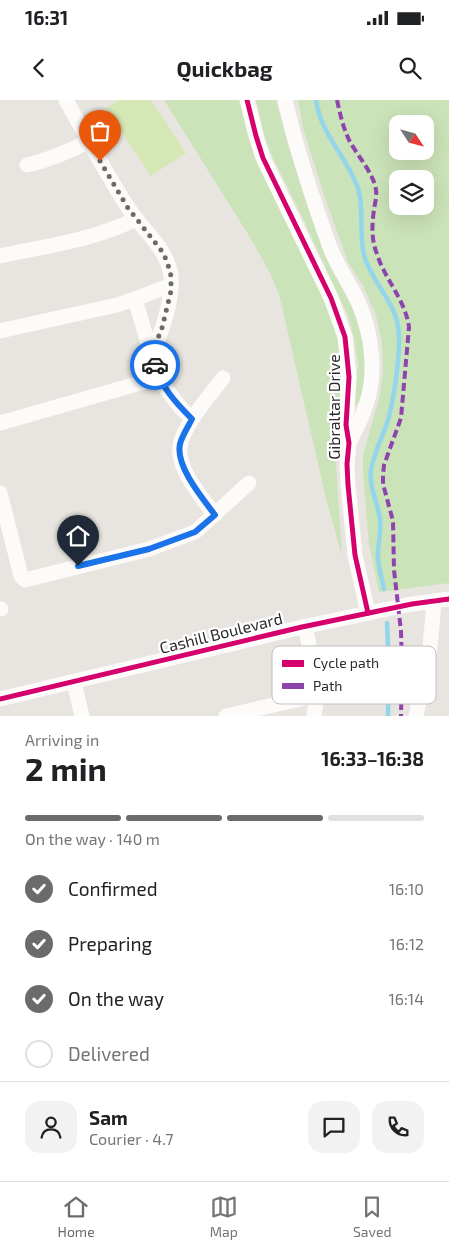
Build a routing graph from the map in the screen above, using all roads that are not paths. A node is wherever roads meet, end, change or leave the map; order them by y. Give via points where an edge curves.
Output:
1 (66, 100) edge
2 (247, 100) edge
3 (285, 100) edge
4 (89, 141) junction
5 (27, 165) dead end
6 (136, 219) junction
7 (0, 256) edge
8 (171, 285) junction
9 (135, 300) junction
10 (0, 332) edge
11 (152, 353) junction
12 (158, 378) junction
13 (223, 378) dead end
14 (192, 419) junction
15 (0, 423) edge
16 (349, 443) junction
17 (249, 483) dead end
18 (0, 493) edge
19 (215, 515) junction
20 (449, 600) edge
21 (434, 601) junction
22 (368, 613) junction
23 (305, 626) junction
24 (309, 646) edge
25 (430, 646) edge
26 (74, 682) junction
27 (0, 699) edge
28 (278, 704) edge
29 (82, 716) edge
30 (226, 716) edge

1 - 4 street
2 - 16 street, Gibraltar Drive via 263,158 331,298 342,328 348,358 346,426
3 - 16 street, Gibraltar Drive via 325,232 337,265 358,302 370,342 370,390
4 - 5 street via 66,154
4 - 6 street
6 - 7 street via 99,235
6 - 8 street via 167,261
8 - 9 street
8 - 11 street via 162,328
9 - 10 street
9 - 11 street
11 - 12 street
12 - 14 street
12 - 15 street
13 - 14 street
14 - 19 street via 180,445 180,455 193,485
16 - 22 street, Gibraltar Drive via 347,464 352,529
17 - 19 street
18 - 19 street via 21,576 25,580 149,549 195,532
20 - 21 street, Cashill Boulevard
21 - 22 street, Cashill Boulevard
21 - 25 street
22 - 23 street, Cashill Boulevard
23 - 24 street
23 - 26 street, Cashill Boulevard
26 - 27 street, Cashill Boulevard
26 - 29 street
28 - 30 street

